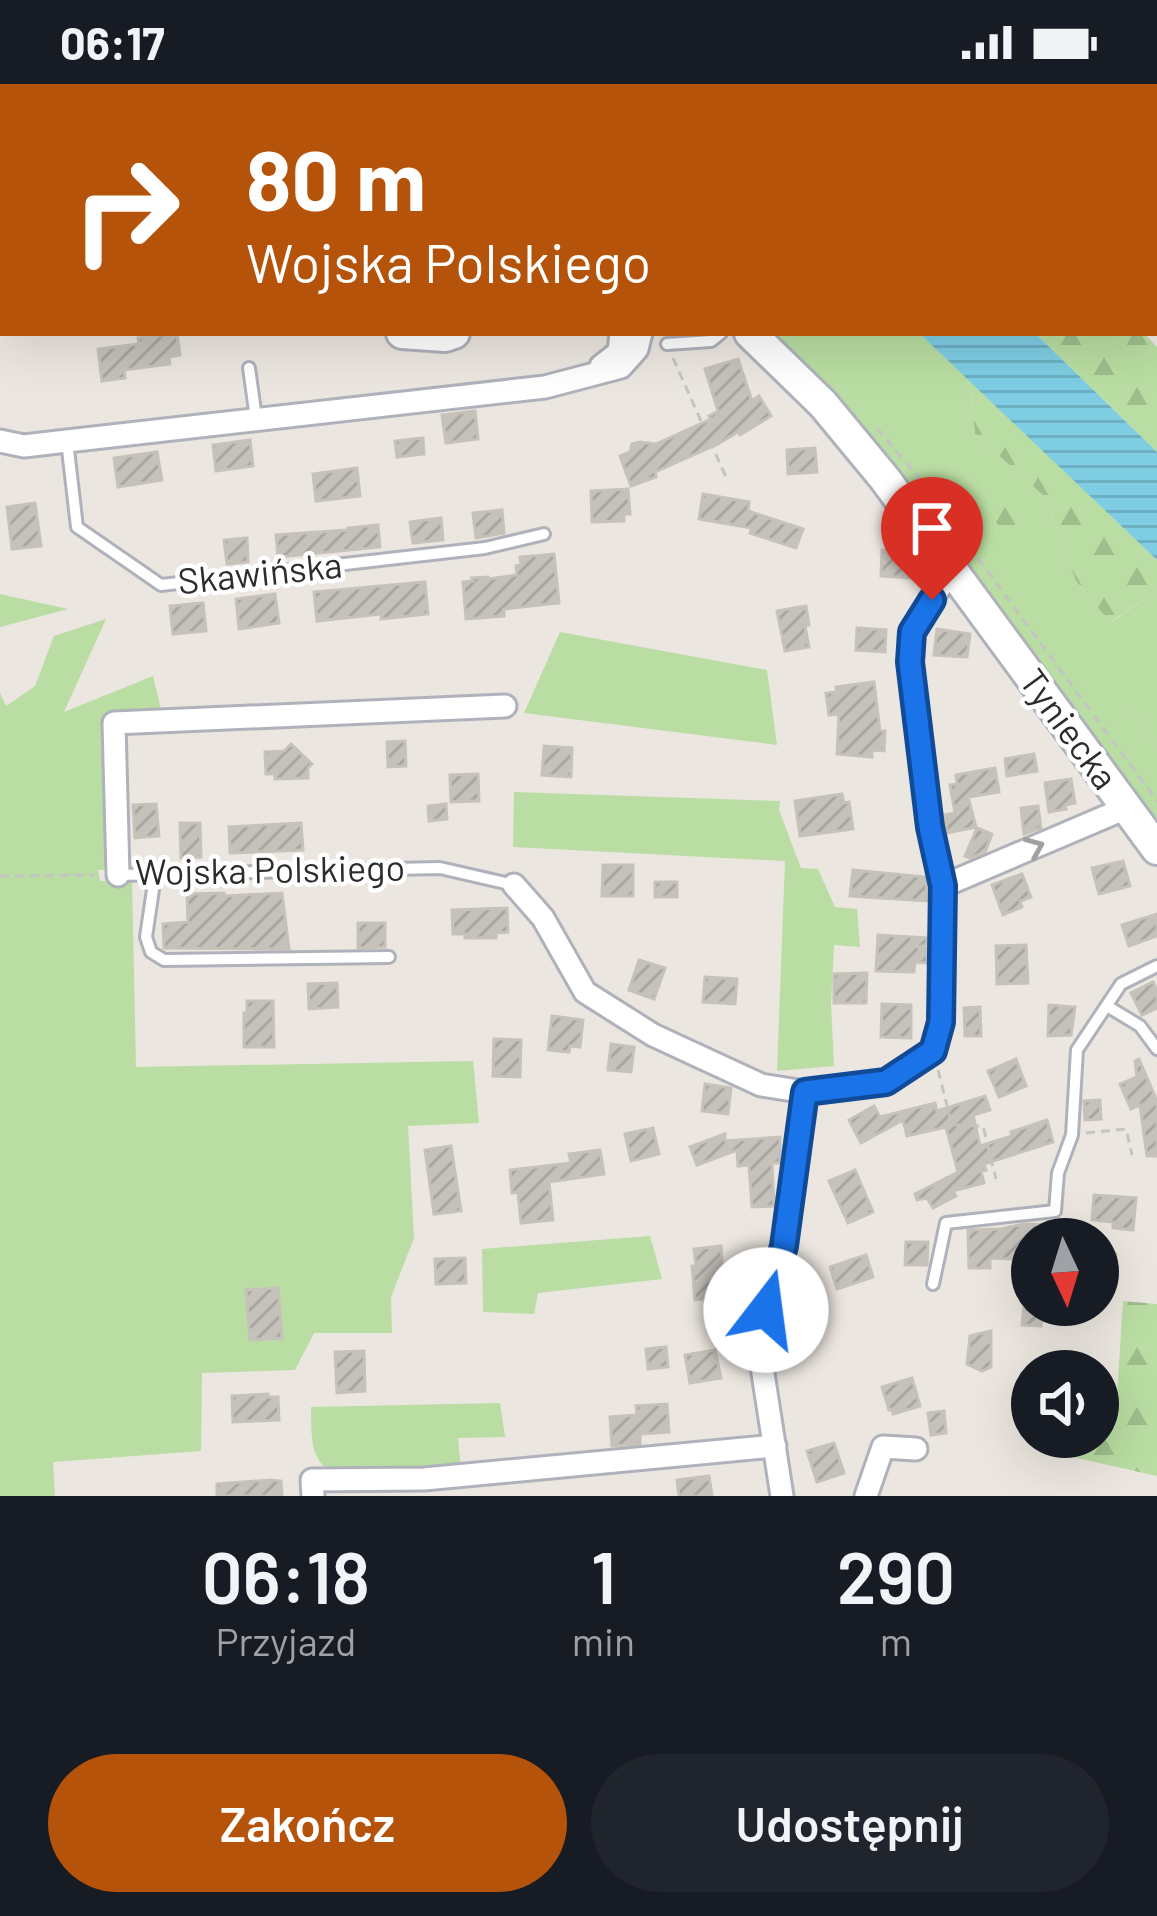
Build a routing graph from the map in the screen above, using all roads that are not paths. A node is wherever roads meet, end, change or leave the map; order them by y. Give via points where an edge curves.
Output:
1 (621, 336) edge
2 (640, 336) edge
3 (718, 336) edge
4 (753, 336) edge
5 (667, 344) road end
6 (249, 368) dead end
7 (591, 375) junction
8 (256, 422) junction
9 (67, 441) junction
10 (0, 442) edge
11 (544, 534) dead end
12 (952, 568) junction
13 (505, 706) dead end
14 (1126, 808) junction
15 (1157, 849) edge
16 (118, 875) joint
17 (155, 876) junction
18 (514, 885) joint
19 (943, 886) junction
20 (389, 957) dead end
21 (1157, 966) edge
22 (1107, 1006) junction
23 (1157, 1048) edge
24 (805, 1092) junction
25 (933, 1284) dead end
26 (775, 1446) junction
27 (916, 1449) dead end
28 (313, 1496) edge
29 (782, 1496) edge
30 (866, 1496) edge

1 - 7 street via 619,352
2 - 7 street via 621,367
3 - 5 lane
4 - 12 street, Tyniecka via 823,404
6 - 8 lane
7 - 8 street
8 - 9 street
9 - 10 street
9 - 11 lane, Skawińska via 77,527 161,585 485,548
12 - 14 street, Tyniecka
12 - 19 street via 912,632 910,662
13 - 16 street, Wojska Polskiego via 114,723
14 - 15 street, Tyniecka
19 -> 14 street
16 - 17 lane, Wojska Polskiego
17 - 18 lane, Wojska Polskiego via 440,868
17 - 20 lane via 146,937 164,960
18 - 24 street, Wojska Polskiego via 543,917 585,992 697,1056 761,1085
19 - 24 street, Wojska Polskiego via 941,1022 933,1051 886,1082
21 - 22 lane via 1121,984
22 - 23 lane
22 - 25 lane via 1077,1049 1072,1135 1054,1210 946,1223
24 - 26 street via 784,1246 758,1341
26 - 28 street via 424,1479 312,1480
26 - 29 street
27 - 30 street via 883,1447

